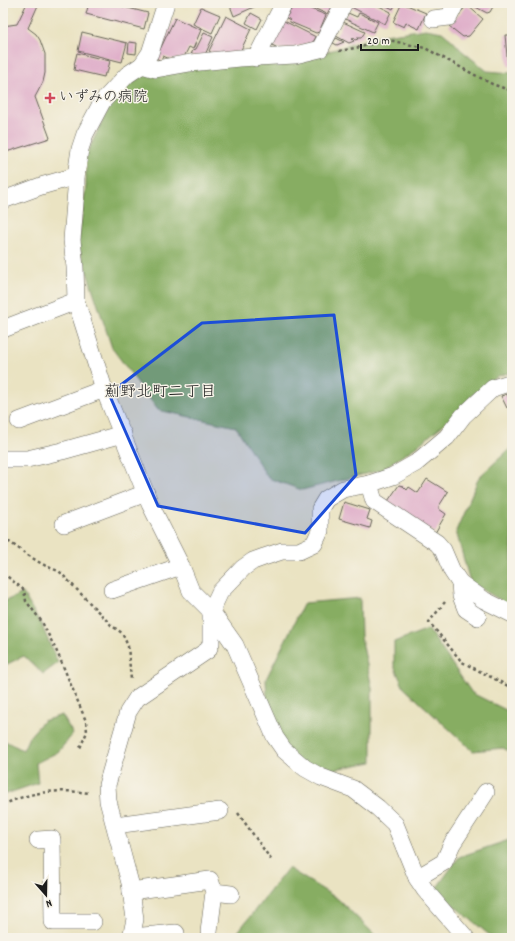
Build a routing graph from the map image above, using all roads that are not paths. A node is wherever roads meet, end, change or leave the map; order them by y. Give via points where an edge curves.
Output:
1 (166, 3) edge
2 (284, 3) edge
3 (344, 3) edge
4 (456, 3) edge
5 (433, 19) dead end
6 (256, 58) junction
7 (142, 65) junction
8 (76, 176) junction
9 (3, 200) edge
10 (76, 301) junction
11 (3, 329) edge
12 (512, 382) edge
13 (104, 389) junction
14 (19, 421) dead end
15 (123, 434) junction
16 (3, 459) edge
17 (370, 484) junction
18 (146, 493) junction
19 (64, 524) dead end
20 (181, 566) junction
21 (460, 583) junction
22 (112, 590) dead end
23 (211, 611) junction
24 (512, 614) edge
25 (478, 617) dead end
26 (486, 792) dead end
27 (220, 811) road end
28 (115, 826) junction
29 (38, 840) dead end
30 (417, 878) junction
31 (131, 892) junction
32 (93, 922) dead end
33 (73, 930) edge
34 (176, 932) dead end
35 (209, 932) dead end
36 (132, 937) edge
37 (466, 938) edge

1 - 7 street via 150,53
2 - 6 street
3 - 6 street via 320,49 295,55
4 - 5 street via 449,17
6 - 7 street via 190,63 156,69
7 - 8 street via 127,75 102,102 80,149
8 - 9 street
8 - 10 street via 72,240 76,267
10 - 11 street
10 - 13 street
12 - 17 street via 493,388 463,416 447,438 416,464
13 - 14 street
13 - 15 street
15 - 16 street via 27,459
15 - 18 street
17 - 21 street via 374,501 438,543
17 - 23 street via 343,489 326,498 320,509 320,531 314,544 299,551 282,551 253,561 220,592
18 - 19 street
18 - 20 street
20 - 22 street
20 - 23 street via 191,591
21 - 24 street via 484,600
21 - 25 street via 466,609
23 - 28 street via 211,643 208,650 136,698 128,712 107,785
23 - 30 street via 235,645 275,737 284,750 320,777 353,789 395,824
26 - 30 street via 452,844 444,862
27 - 28 street
28 - 31 street
29 - 33 street via 52,839 53,922
30 - 37 street
31 - 35 street via 210,880 222,893
31 - 36 street via 135,919
32 - 33 street
34 - 36 street

